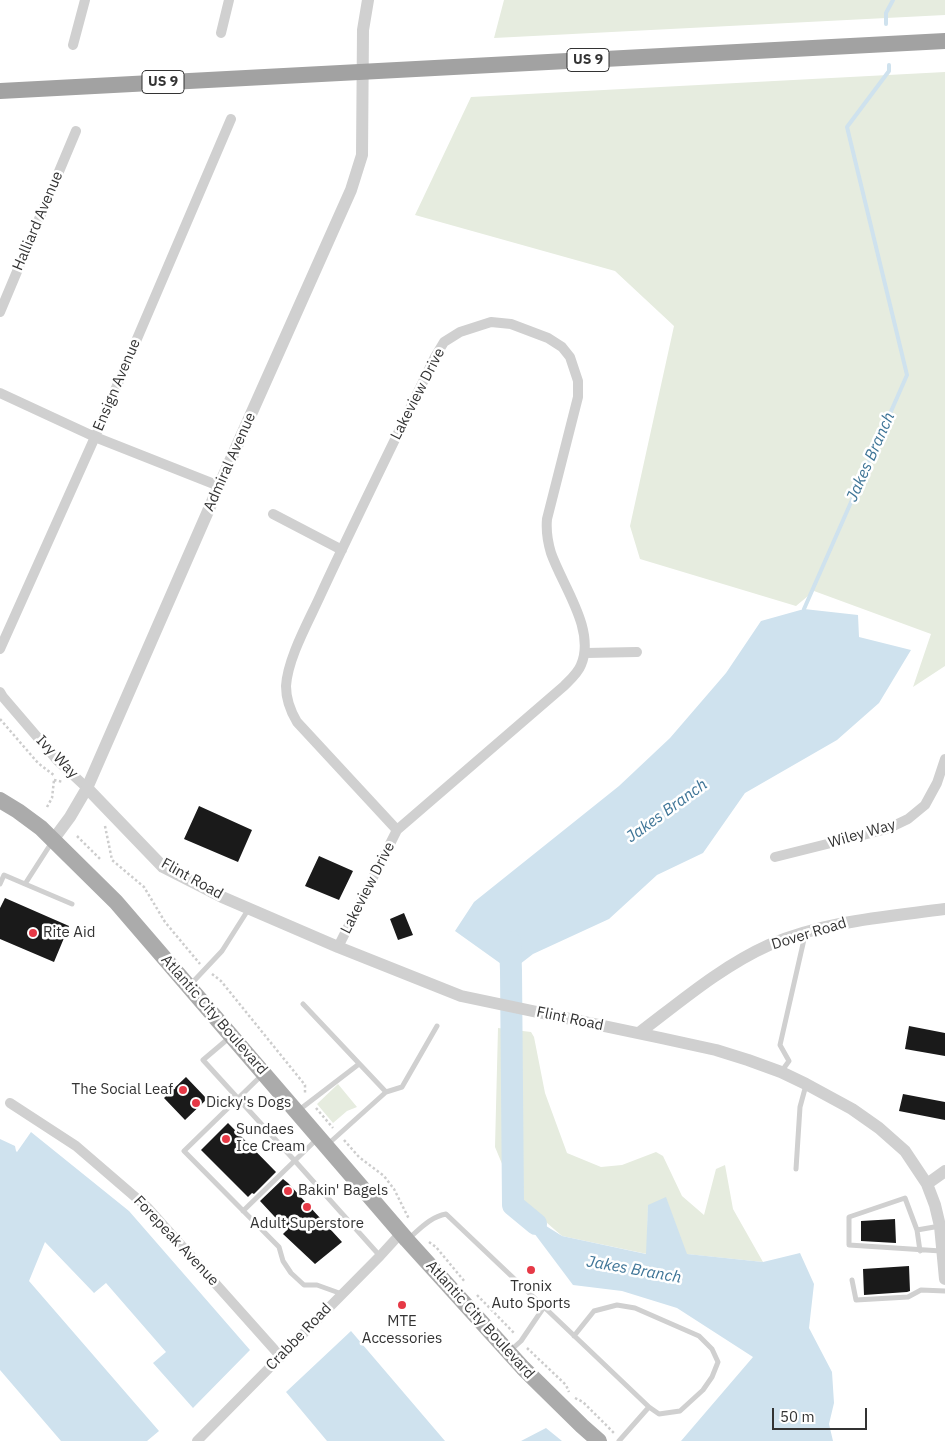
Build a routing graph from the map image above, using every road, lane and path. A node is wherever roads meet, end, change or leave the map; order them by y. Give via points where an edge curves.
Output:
1 (85, 0) edge
2 (229, 0) edge
3 (368, 0) edge
4 (221, 33) dead end
5 (945, 41) edge
6 (72, 45) dead end
7 (362, 72) junction
8 (0, 91) edge
9 (230, 119) dead end
10 (76, 131) dead end
11 (0, 312) edge
12 (0, 393) edge
13 (95, 437) junction
14 (219, 486) junction
15 (273, 514) dead end
16 (342, 550) junction
17 (0, 649) edge
18 (637, 652) dead end
19 (586, 653) junction
20 (0, 692) edge
21 (0, 718) edge
22 (945, 759) edge
23 (58, 760) junction
24 (55, 776) junction
25 (88, 788) junction
26 (0, 800) edge
27 (47, 807) dead end
28 (117, 819) joint
29 (101, 820) dead end
30 (397, 830) junction
31 (77, 836) dead end
32 (53, 840) junction
33 (775, 857) dead end
34 (100, 860) dead end
35 (0, 884) edge
36 (25, 884) junction
37 (72, 904) dead end
38 (249, 909) junction
39 (945, 909) edge
40 (806, 932) junction
41 (338, 947) junction
42 (204, 969) junction
43 (189, 986) junction
44 (303, 1004) dead end
45 (437, 1026) dead end
46 (639, 1033) junction
47 (232, 1036) junction
48 (359, 1064) junction
49 (781, 1072) junction
50 (264, 1073) junction
51 (806, 1084) junction
52 (386, 1092) junction
53 (305, 1096) dead end
54 (238, 1097) junction
55 (10, 1103) dead end
56 (316, 1108) dead end
57 (297, 1112) junction
58 (326, 1137) junction
59 (345, 1142) dead end
60 (295, 1161) junction
61 (796, 1169) dead end
62 (945, 1171) edge
63 (927, 1184) junction
64 (243, 1211) junction
65 (940, 1226) junction
66 (917, 1230) junction
67 (409, 1234) junction
68 (920, 1251) junction
69 (943, 1251) junction
70 (380, 1256) junction
71 (945, 1279) edge
72 (852, 1280) dead end
73 (466, 1284) dead end
74 (945, 1291) edge
75 (474, 1293) dead end
76 (342, 1294) junction
77 (544, 1307) junction
78 (574, 1336) junction
79 (520, 1341) junction
80 (509, 1353) junction
81 (281, 1357) junction
82 (650, 1407) junction
83 (620, 1440) edge
84 (197, 1441) edge
85 (599, 1441) edge

1 - 6 street
2 - 4 street
3 - 7 street, Admiral Avenue
5 - 7 highway, US 9
7 - 8 highway, US 9
7 - 14 street, Admiral Avenue via 362,155 352,190
9 - 13 street, Ensign Avenue
10 - 11 street, Halliard Avenue
12 - 13 street
13 - 14 street
13 - 17 street, Ensign Avenue
14 - 25 street, Admiral Avenue
15 - 16 street
16 - 19 street, Lakeview Drive via 444,342 460,332 491,322 511,324 548,338 570,357 578,381 578,397 546,528 550,551 578,614
16 - 30 street, Lakeview Drive via 294,653 286,688 290,710 296,722
18 - 19 street
19 - 30 street, Lakeview Drive via 581,668 564,686
20 - 23 street, Ivy Way
21 - 24 path via 38,764
22 - 33 street, Wiley Way via 925,805 908,819 887,829
23 - 24 path
23 - 25 street, Ivy Way
24 - 27 path via 52,798
25 - 28 street, Ivy Way
25 - 32 street, Admiral Avenue
26 - 32 main road, Atlantic City Boulevard via 34,822
28 - 38 street, Flint Road via 163,867
29 - 42 path via 106,828 112,860 144,887 165,922
30 - 41 street, Lakeview Drive
31 - 34 path
32 - 36 lane
32 - 43 main road, Atlantic City Boulevard via 116,902
35 - 36 lane via 4,875
36 - 37 lane
38 - 41 street, Flint Road
38 - 42 lane via 222,951
39 - 40 street, Dover Road via 848,921
40 - 46 street, Dover Road via 769,946 733,966
40 - 49 lane via 780,1046 789,1061
41 - 46 street, Flint Road via 461,996
42 - 43 lane
42 - 53 path via 222,981 306,1084
43 - 47 main road, Atlantic City Boulevard
44 - 48 lane
45 - 52 lane via 402,1087
46 - 49 street, Flint Road via 716,1050
47 - 50 main road, Atlantic City Boulevard
47 - 54 lane via 203,1060
48 - 52 lane
48 - 57 lane
49 - 51 street, Flint Road
50 - 54 lane
50 - 57 main road, Atlantic City Boulevard
51 - 61 lane via 800,1107
51 - 63 street, Flint Road via 879,1128 905,1151
52 - 58 lane
54 - 60 lane
54 - 64 lane via 184,1151
55 - 81 street, Forepeak Avenue via 76,1146 148,1208
56 - 58 path
57 - 58 main road, Atlantic City Boulevard
58 - 60 lane
58 - 67 main road, Atlantic City Boulevard
59 - 67 path via 394,1189 408,1217
60 - 64 lane
60 - 70 lane
62 - 63 street
63 - 65 street, Flint Road
64 - 76 lane via 279,1247 291,1273 304,1285 317,1285
65 - 66 lane
65 - 69 street, Flint Road
66 - 68 lane
66 - 68 lane via 904,1198 849,1217 849,1245
67 - 70 street, Crabbe Road
67 - 73 path via 436,1247
67 - 77 lane via 446,1214
67 - 80 main road, Atlantic City Boulevard
68 - 69 lane
69 - 71 street, Flint Road
70 - 76 street, Crabbe Road
72 - 74 lane via 856,1300 908,1297 921,1290
75 - 79 path
76 - 81 street, Crabbe Road
77 - 78 lane
77 - 79 lane
78 - 82 lane
78 - 82 lane via 594,1311 617,1305 634,1308 699,1336 718,1362 704,1390 680,1411 659,1414
79 - 80 lane
79 - 83 path via 566,1385 571,1396 583,1402
80 - 85 main road, Atlantic City Boulevard
81 - 84 street, Crabbe Road
82 - 83 lane

